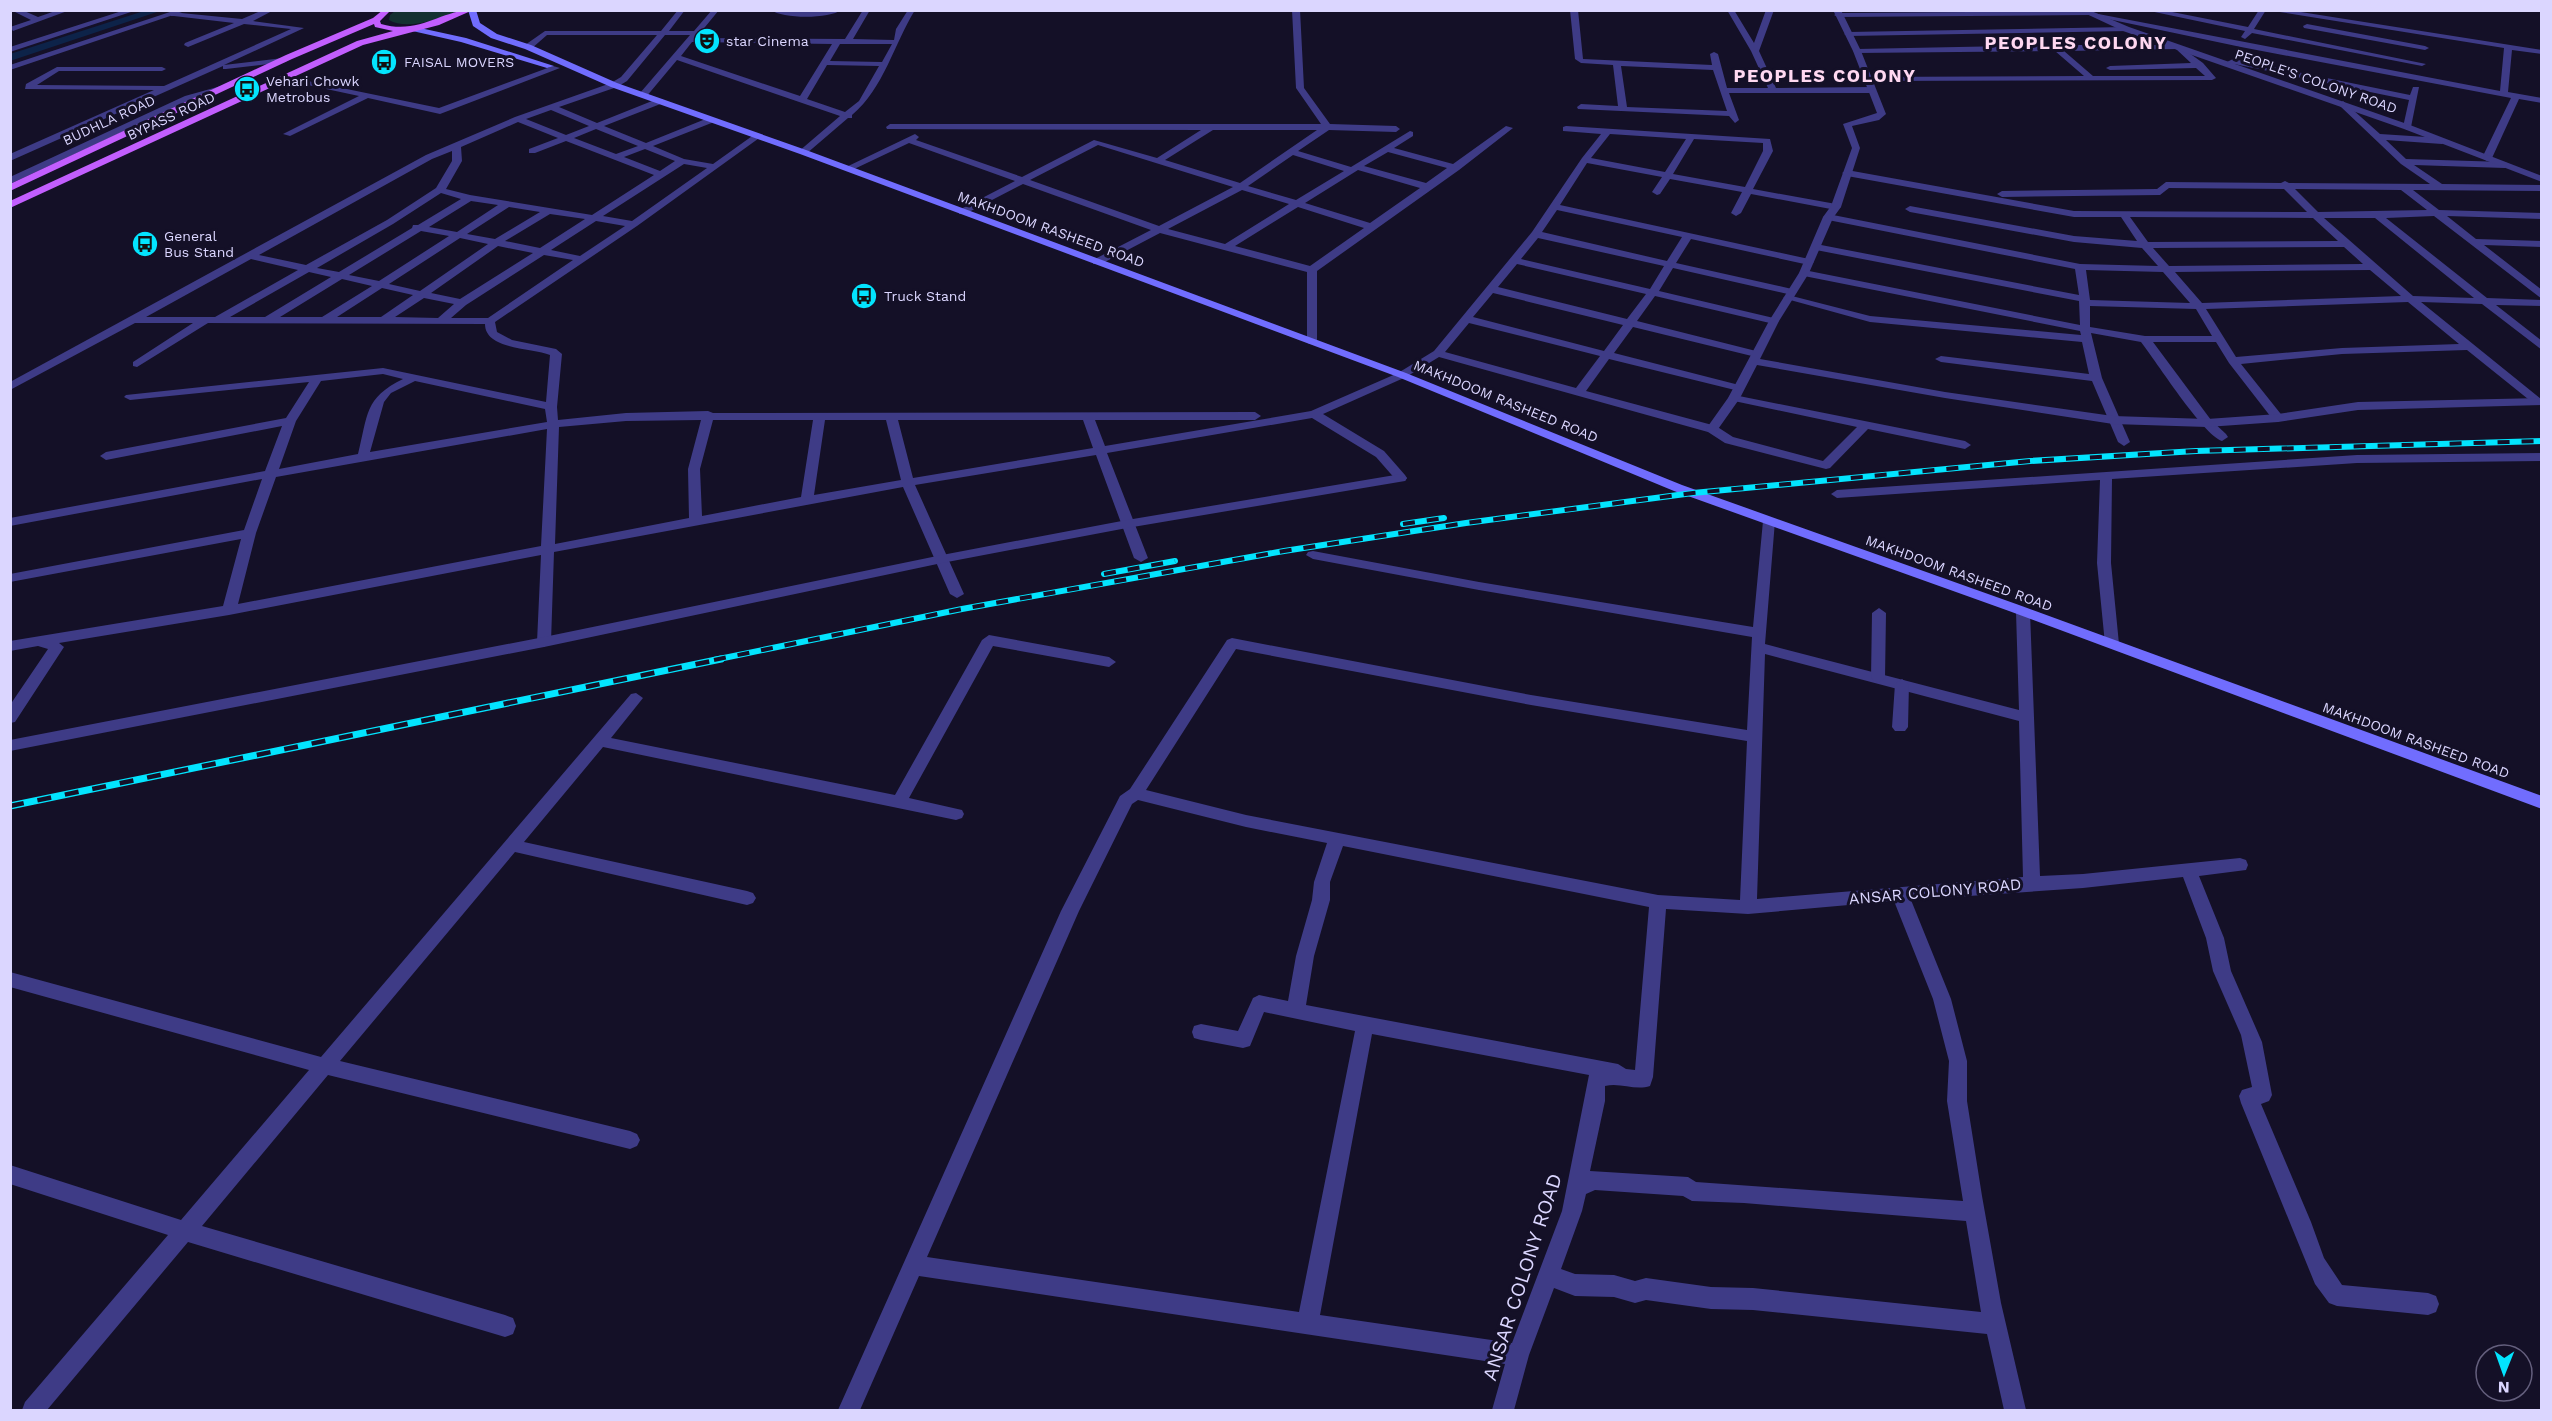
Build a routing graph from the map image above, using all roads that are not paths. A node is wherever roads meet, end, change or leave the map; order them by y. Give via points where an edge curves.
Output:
1 (14, 10) edge
2 (67, 10) edge
3 (134, 10) edge
4 (185, 10) edge
5 (222, 10) edge
6 (271, 10) edge
7 (388, 10) edge
8 (471, 10) edge
9 (682, 10) edge
10 (716, 10) edge
11 (774, 10) edge
12 (838, 10) edge
13 (867, 10) edge
14 (912, 10) edge
15 (1296, 10) edge
16 (1574, 10) edge
17 (1730, 10) edge
18 (1770, 10) edge
19 (2148, 10) edge
20 (2271, 10) edge
21 (804, 12) edge
22 (2014, 12) edge
23 (1838, 13) edge
24 (2087, 13) edge
25 (174, 14) junction
26 (2262, 14) edge
27 (258, 15) junction
28 (284, 19) dead end
29 (38, 20) junction
30 (376, 20) junction
31 (241, 22) junction
32 (411, 28) junction
33 (2126, 29) junction
34 (2247, 30) junction
35 (2036, 31) junction
36 (662, 33) junction
37 (698, 33) junction
38 (1848, 34) junction
39 (2430, 34) junction
40 (58, 35) junction
41 (690, 40) junction
42 (837, 42) junction
43 (847, 42) junction
44 (897, 42) junction
45 (188, 45) dead end
46 (2241, 45) junction
47 (528, 47) junction
48 (2178, 47) junction
49 (2508, 47) junction
50 (2425, 48) junction
51 (693, 50) dead end
52 (2058, 50) junction
53 (10, 51) edge
54 (1755, 51) junction
55 (1857, 51) junction
56 (820, 52) dead end
57 (831, 52) junction
58 (2541, 52) edge
59 (679, 54) junction
60 (1714, 54) dead end
61 (283, 60) junction
62 (2230, 62) junction
63 (824, 63) junction
64 (884, 64) junction
65 (1617, 64) junction
66 (2422, 64) junction
67 (2200, 65) junction
68 (10, 68) edge
69 (556, 68) junction
70 (1716, 68) junction
71 (162, 69) dead end
72 (211, 69) junction
73 (2081, 69) junction
74 (2091, 78) junction
75 (1867, 79) junction
76 (2419, 79) junction
77 (306, 82) dead end
78 (614, 85) junction
79 (168, 88) junction
80 (220, 88) junction
81 (1724, 90) junction
82 (1872, 90) junction
83 (1773, 91) junction
84 (368, 94) junction
85 (2504, 94) junction
86 (643, 95) junction
87 (2516, 96) junction
88 (2414, 98) junction
89 (802, 100) junction
90 (660, 101) junction
91 (2541, 101) edge
92 (2343, 104) junction
93 (551, 107) junction
94 (1581, 107) dead end
95 (1623, 109) junction
96 (849, 116) junction
97 (518, 119) junction
98 (711, 120) junction
99 (598, 125) junction
100 (1211, 127) junction
101 (1327, 127) junction
102 (2407, 127) junction
103 (890, 128) dead end
104 (1509, 128) dead end
105 (1396, 129) dead end
106 (1566, 129) dead end
107 (1607, 132) junction
108 (287, 134) dead end
109 (921, 134) dead end
110 (1410, 134) dead end
111 (758, 136) junction
112 (1692, 136) junction
113 (2378, 137) junction
114 (567, 138) junction
115 (908, 140) junction
116 (2442, 141) junction
117 (645, 144) junction
118 (456, 146) junction
119 (1388, 149) junction
120 (10, 150) edge
121 (28, 150) junction
122 (532, 151) dead end
123 (803, 152) junction
124 (1292, 152) junction
125 (10, 158) edge
126 (615, 158) junction
127 (2487, 158) junction
128 (1158, 160) junction
129 (1585, 160) junction
130 (682, 161) junction
131 (2404, 162) junction
132 (2505, 165) junction
133 (715, 167) junction
134 (1354, 168) junction
135 (1456, 168) junction
136 (847, 169) junction
137 (1846, 174) junction
138 (661, 175) junction
139 (1668, 175) junction
140 (2541, 179) edge
141 (10, 181) edge
142 (1024, 181) junction
143 (2285, 184) junction
144 (1242, 186) junction
145 (2402, 186) junction
146 (2440, 186) junction
147 (1428, 187) junction
148 (10, 188) edge
149 (2541, 188) edge
150 (1749, 189) junction
151 (440, 190) junction
152 (1657, 192) dead end
153 (1971, 195) junction
154 (469, 198) junction
155 (1296, 203) junction
156 (507, 204) junction
157 (10, 205) edge
158 (1555, 207) junction
159 (1836, 207) junction
160 (1910, 209) dead end
161 (548, 211) junction
162 (962, 212) junction
163 (1736, 213) dead end
164 (2434, 213) junction
165 (2313, 214) junction
166 (2124, 215) junction
167 (2377, 215) junction
168 (2541, 216) edge
169 (592, 217) junction
170 (1828, 217) junction
171 (390, 222) junction
172 (634, 224) junction
173 (419, 227) junction
174 (1372, 227) junction
175 (1161, 230) junction
176 (1536, 234) junction
177 (458, 235) junction
178 (1688, 236) junction
179 (2474, 242) junction
180 (497, 243) junction
181 (2348, 244) junction
182 (2541, 244) edge
183 (2145, 245) junction
184 (1227, 247) junction
185 (1816, 247) junction
186 (541, 251) junction
187 (251, 256) junction
188 (581, 259) junction
189 (1514, 260) junction
190 (1097, 262) junction
191 (1809, 262) junction
192 (1670, 263) junction
193 (2080, 267) junction
194 (2375, 267) junction
195 (308, 269) junction
196 (2168, 269) junction
197 (1312, 270) junction
198 (1804, 273) junction
199 (339, 276) junction
200 (380, 285) junction
201 (1491, 289) junction
202 (1653, 293) junction
203 (420, 294) junction
204 (1790, 295) junction
205 (2541, 296) edge
206 (2413, 299) junction
207 (2084, 301) junction
208 (2485, 302) junction
209 (462, 303) junction
210 (2541, 303) edge
211 (2199, 306) junction
212 (1466, 319) junction
213 (135, 320) junction
214 (204, 321) junction
215 (217, 321) junction
216 (266, 321) junction
217 (324, 321) junction
218 (383, 321) junction
219 (490, 321) junction
220 (1774, 321) junction
221 (440, 322) junction
222 (1630, 322) junction
223 (2086, 334) junction
224 (2145, 339) junction
225 (2219, 339) junction
226 (1313, 342) junction
227 (2471, 347) junction
228 (2541, 348) edge
229 (1438, 353) junction
230 (1608, 355) junction
231 (1754, 358) junction
232 (1941, 359) dead end
233 (2233, 361) junction
234 (137, 364) dead end
235 (1402, 375) junction
236 (318, 377) junction
237 (416, 377) junction
238 (2096, 378) junction
239 (10, 387) edge
240 (1580, 391) junction
241 (1737, 393) junction
242 (130, 397) dead end
243 (2539, 401) edge
244 (551, 407) junction
245 (708, 415) junction
246 (1087, 415) junction
247 (1308, 415) junction
248 (820, 416) junction
249 (891, 416) junction
250 (2278, 417) junction
251 (2113, 420) junction
252 (290, 421) junction
253 (2207, 423) junction
254 (553, 424) junction
255 (1864, 426) junction
256 (1712, 429) junction
257 (2222, 437) dead end
258 (2124, 442) dead end
259 (1965, 445) dead end
260 (1100, 448) junction
261 (106, 456) dead end
262 (363, 457) junction
263 (2541, 457) edge
264 (271, 474) junction
265 (2106, 475) junction
266 (908, 483) junction
267 (1837, 494) dead end
268 (807, 500) junction
269 (696, 521) junction
270 (1769, 521) junction
271 (10, 522) edge
272 (1127, 524) junction
273 (249, 533) junction
274 (548, 549) junction
275 (1314, 555) dead end
276 (1141, 558) dead end
277 (942, 559) junction
278 (10, 578) edge
279 (957, 594) dead end
280 (230, 610) junction
281 (2023, 612) junction
282 (1879, 613) dead end
283 (1758, 640) junction
284 (39, 641) junction
285 (544, 642) junction
286 (2112, 644) junction
287 (10, 646) edge
288 (1109, 662) dead end
289 (1878, 678) junction
290 (1902, 684) junction
291 (636, 698) dead end
292 (2026, 717) junction
293 (10, 718) edge
294 (1900, 727) dead end
295 (1754, 736) junction
296 (600, 741) junction
297 (10, 746) edge
298 (1136, 793) junction
299 (899, 802) junction
300 (2541, 803) edge
301 (956, 814) dead end
302 (1337, 839) junction
303 (511, 845) junction
304 (2240, 865) dead end
305 (2188, 870) junction
306 (2032, 883) junction
307 (1900, 894) junction
308 (747, 898) dead end
309 (1658, 902) junction
310 (1748, 907) junction
311 (10, 979) edge
312 (1296, 1010) junction
313 (1365, 1025) junction
314 (1201, 1032) dead end
315 (324, 1066) junction
316 (1644, 1077) junction
317 (630, 1140) dead end
318 (10, 1174) edge
319 (1578, 1181) junction
320 (1975, 1212) junction
321 (185, 1231) junction
322 (912, 1265) junction
323 (1548, 1275) junction
324 (2428, 1304) dead end
325 (1308, 1323) junction
326 (1995, 1324) junction
327 (505, 1326) dead end
328 (1518, 1355) junction
329 (33, 1410) edge
330 (849, 1410) edge
331 (1503, 1410) edge
332 (2015, 1410) edge

1 - 29 street
2 - 29 street
3 - 40 street
4 - 25 street
5 - 27 street
6 - 27 street
7 - 30 main road
8 - 32 main road
8 - 47 main road, MAKHDOOM RASHEED ROAD via 483,31
9 - 36 street
10 - 37 street
11 - 21 street
12 - 21 street via 831,14
13 - 43 street
14 - 44 street
15 - 101 street via 1300,88
16 - 65 street via 1579,59 1586,63
17 - 54 street
18 - 54 street
19 - 34 street
20 - 39 street
22 - 23 street
22 - 24 street
22 - 35 street
23 - 38 street
24 - 33 street, PEOPLE'S COLONY ROAD
24 - 46 street
25 - 31 street
25 - 68 street
26 - 34 street
26 - 50 street
27 - 28 street
27 - 31 street
29 - 40 street via 13,29
30 - 32 main road via 384,28
30 - 61 main road
31 - 45 street
31 - 72 street via 300,28
32 - 69 main road
32 - 157 main road, BYPASS ROAD via 360,43
33 - 35 street
33 - 48 street, PEOPLE'S COLONY ROAD
34 - 46 street
34 - 66 street
35 - 38 street
35 - 52 street
36 - 37 street
36 - 47 street via 545,33
36 - 78 street via 624,79
37 - 41 street
38 - 55 street
39 - 49 street
39 - 50 street
40 - 53 street
41 - 42 street
41 - 59 street
42 - 43 street
42 - 57 street
43 - 44 street
44 - 64 street
46 - 62 street
46 - 76 street
47 - 78 main road, MAKHDOOM RASHEED ROAD
48 - 52 street
48 - 62 street, PEOPLE'S COLONY ROAD
48 - 67 street
49 - 58 street
49 - 85 street
50 - 66 street
51 - 59 street
52 - 55 street
52 - 73 street
54 - 83 street
55 - 75 street
56 - 57 street
57 - 63 street
59 - 86 street
59 - 89 street
60 - 70 street
61 - 72 street
61 - 80 main road
62 - 88 street
62 - 92 street, PEOPLE'S COLONY ROAD
63 - 64 street
63 - 89 street
64 - 96 street
65 - 70 street
65 - 95 street
66 - 76 street
67 - 73 street
67 - 74 street via 2212,78
69 - 78 main road
69 - 84 street via 440,111
70 - 81 street
71 - 79 street via 57,69 28,87
72 - 79 street
73 - 74 street
74 - 75 street
75 - 82 street
76 - 85 street
76 - 88 street
77 - 84 street
78 - 86 main road, MAKHDOOM RASHEED ROAD
78 - 93 street
79 - 121 street
80 - 141 street, BUDHLA ROAD via 188,98
80 - 148 main road
81 - 83 street
81 - 95 street via 1734,117
82 - 83 street
82 - 137 street via 1882,114 1847,124 1856,148
84 - 108 street
85 - 87 street
86 - 90 main road, MAKHDOOM RASHEED ROAD
87 - 91 street
87 - 127 street
88 - 102 street
89 - 96 street
90 - 98 main road, MAKHDOOM RASHEED ROAD
90 - 99 street
92 - 102 street, PEOPLE'S COLONY ROAD
92 - 113 street
93 - 97 street
93 - 99 street
94 - 95 street
96 - 123 street
97 - 114 street
97 - 118 street
98 - 111 main road, MAKHDOOM RASHEED ROAD
98 - 117 street
99 - 114 street
99 - 117 street
100 - 101 street
100 - 103 street
100 - 128 street
101 - 105 street
101 - 124 street
102 - 116 street, PEOPLE'S COLONY ROAD
104 - 135 street
106 - 107 street
107 - 112 street
107 - 129 street
109 - 115 street
110 - 119 street
111 - 123 main road, MAKHDOOM RASHEED ROAD
111 - 133 street
112 - 139 street
112 - 150 street via 1767,141 1768,151
113 - 116 street
113 - 131 street
114 - 122 street
114 - 126 street
115 - 136 street
115 - 142 street
116 - 127 street, PEOPLE'S COLONY ROAD
117 - 126 street
117 - 130 street
118 - 151 street via 457,161
118 - 187 street via 429,157
119 - 134 street
119 - 135 street
120 - 121 street
121 - 125 street
123 - 136 main road, MAKHDOOM RASHEED ROAD
124 - 134 street
124 - 144 street
126 - 138 street
127 - 132 street, PEOPLE'S COLONY ROAD
128 - 142 street via 1097,142
128 - 144 street
129 - 139 street
129 - 158 street
130 - 133 street
130 - 138 street
131 - 132 street
131 - 146 street
132 - 140 street, PEOPLE'S COLONY ROAD
133 - 172 street
134 - 147 street
134 - 155 street
135 - 147 street
136 - 162 main road, MAKHDOOM RASHEED ROAD
137 - 153 street
137 - 159 street
138 - 169 street
139 - 150 street
139 - 152 street
142 - 162 street
142 - 175 street
143 - 145 street
143 - 153 street via 2166,185 2160,192
143 - 165 street
144 - 155 street
144 - 175 street
145 - 146 street
145 - 164 street
146 - 149 street
147 - 174 street
150 - 159 street
150 - 163 street
151 - 154 street
151 - 171 street
153 - 166 street via 2074,214
154 - 156 street
154 - 173 street
155 - 174 street
155 - 184 street
156 - 161 street
156 - 177 street
158 - 176 street
158 - 178 street
159 - 170 street
160 - 183 street via 2074,239
161 - 169 street
161 - 180 street
162 - 190 main road, MAKHDOOM RASHEED ROAD
164 - 167 street
164 - 168 street
164 - 179 street
165 - 166 street
165 - 167 street
165 - 181 street
166 - 183 street
167 - 208 street
169 - 172 street
169 - 186 street
170 - 185 street
170 - 193 street
171 - 173 street
171 - 195 street
172 - 188 street
173 - 177 street
173 - 199 street
174 - 197 street
175 - 184 street
175 - 190 street
176 - 189 street
176 - 192 street
177 - 180 street
177 - 200 street
178 - 191 street
178 - 192 street
179 - 182 street
179 - 205 street
180 - 186 street
180 - 203 street
181 - 183 street
181 - 194 street
183 - 196 street
184 - 197 street
185 - 191 street
185 - 207 street
186 - 188 street
186 - 209 street
187 - 195 street
187 - 213 street
188 - 219 street
189 - 201 street
189 - 202 street
190 - 226 main road, MAKHDOOM RASHEED ROAD
191 - 198 street
192 - 202 street
192 - 204 street
193 - 196 street
193 - 207 street
194 - 196 street
194 - 206 street
195 - 199 street
195 - 215 street
196 - 211 street
197 - 226 street
198 - 204 street
198 - 223 street
199 - 200 street
199 - 216 street
200 - 203 street
200 - 217 street
201 - 212 street
201 - 222 street
202 - 220 street
202 - 222 street
203 - 209 street
203 - 218 street
204 - 220 street
204 - 223 street via 1870,319
206 - 208 street
206 - 211 street
206 - 227 street
207 - 211 street
207 - 223 street
208 - 210 street
208 - 228 street
209 - 221 street
211 - 225 street
212 - 229 street
212 - 230 street
213 - 214 street
213 - 239 street
214 - 215 street
214 - 234 street
215 - 216 street
216 - 217 street
217 - 218 street
218 - 221 street
219 - 221 street
219 - 244 street via 490,329 500,339 556,354
220 - 231 street
222 - 230 street
222 - 231 street
223 - 224 street
223 - 238 street
224 - 225 street
224 - 253 street
225 - 233 street
226 - 235 main road, MAKHDOOM RASHEED ROAD
227 - 233 street via 2343,351
227 - 243 street
229 - 235 street
229 - 240 street
230 - 240 street
230 - 241 street
231 - 241 street
231 - 251 street
232 - 238 street
233 - 250 street
235 - 247 street
235 - 270 main road, MAKHDOOM RASHEED ROAD
236 - 237 street via 383,371
236 - 242 street
236 - 252 street
237 - 244 street
237 - 262 street via 394,386 378,401
238 - 251 street
240 - 256 street
241 - 255 street
241 - 256 street
243 - 250 street via 2358,406
244 - 254 street
245 - 248 street
245 - 254 street
245 - 269 street via 694,469
246 - 247 street
246 - 249 street
246 - 260 street
247 - 260 street
247 - 272 street via 1380,454 1401,478
248 - 249 street
248 - 268 street
249 - 266 street
250 - 253 street
251 - 253 street
251 - 258 street
252 - 261 street
252 - 264 street
253 - 257 street
254 - 262 street
254 - 274 street
255 - 256 street via 1826,465 1729,440
255 - 259 street
260 - 266 street
260 - 272 street
262 - 264 street
263 - 265 street via 2357,459
264 - 271 street
264 - 273 street
265 - 267 street
265 - 286 street via 2104,563
266 - 268 street
266 - 277 street
268 - 269 street
269 - 274 street
270 - 281 main road, MAKHDOOM RASHEED ROAD
270 - 283 street
272 - 276 street
272 - 277 street
273 - 278 street
273 - 280 street
274 - 280 street
274 - 285 street
275 - 283 street
277 - 279 street
277 - 285 street
280 - 284 street
281 - 286 main road, MAKHDOOM RASHEED ROAD
281 - 292 street, ANSAR COLONY ROAD
282 - 289 street
283 - 289 street
283 - 295 street
284 - 287 street
284 - 293 street via 57,647
285 - 297 street
286 - 300 main road, MAKHDOOM RASHEED ROAD
288 - 299 street via 989,640
289 - 290 street
290 - 292 street
290 - 294 street
291 - 296 street
292 - 306 street, ANSAR COLONY ROAD
295 - 298 street via 1531,700 1232,643
295 - 310 street
296 - 299 street
296 - 303 street
298 - 302 street, ANSAR COLONY ROAD
298 - 322 street via 1126,800 1070,911
299 - 301 street
302 - 309 street, ANSAR COLONY ROAD
302 - 312 street via 1322,882
303 - 308 street
303 - 315 street
304 - 305 street
305 - 306 street
305 - 324 street via 2261,1072 2262,1095 2249,1096 2251,1103 2322,1278 2337,1295
306 - 307 street, ANSAR COLONY ROAD
307 - 310 street, ANSAR COLONY ROAD
307 - 320 street via 1942,999 1958,1061 1957,1101
309 - 310 street, ANSAR COLONY ROAD
309 - 316 street
311 - 315 street
312 - 313 street
312 - 314 street via 1259,1003 1243,1040
313 - 316 street
313 - 325 street
315 - 317 street
315 - 321 street
316 - 319 street, ANSAR COLONY ROAD via 1643,1080 1614,1075 1596,1080
318 - 321 street
319 - 320 street via 1587,1185 1589,1180 1597,1180
319 - 323 street, ANSAR COLONY ROAD via 1572,1211
320 - 326 street
321 - 327 street
321 - 329 street
322 - 325 street
322 - 330 street
323 - 326 street via 1575,1285 1614,1286 1635,1292 1646,1289
323 - 328 street, ANSAR COLONY ROAD
325 - 328 street
326 - 332 street
328 - 331 street, ANSAR COLONY ROAD

